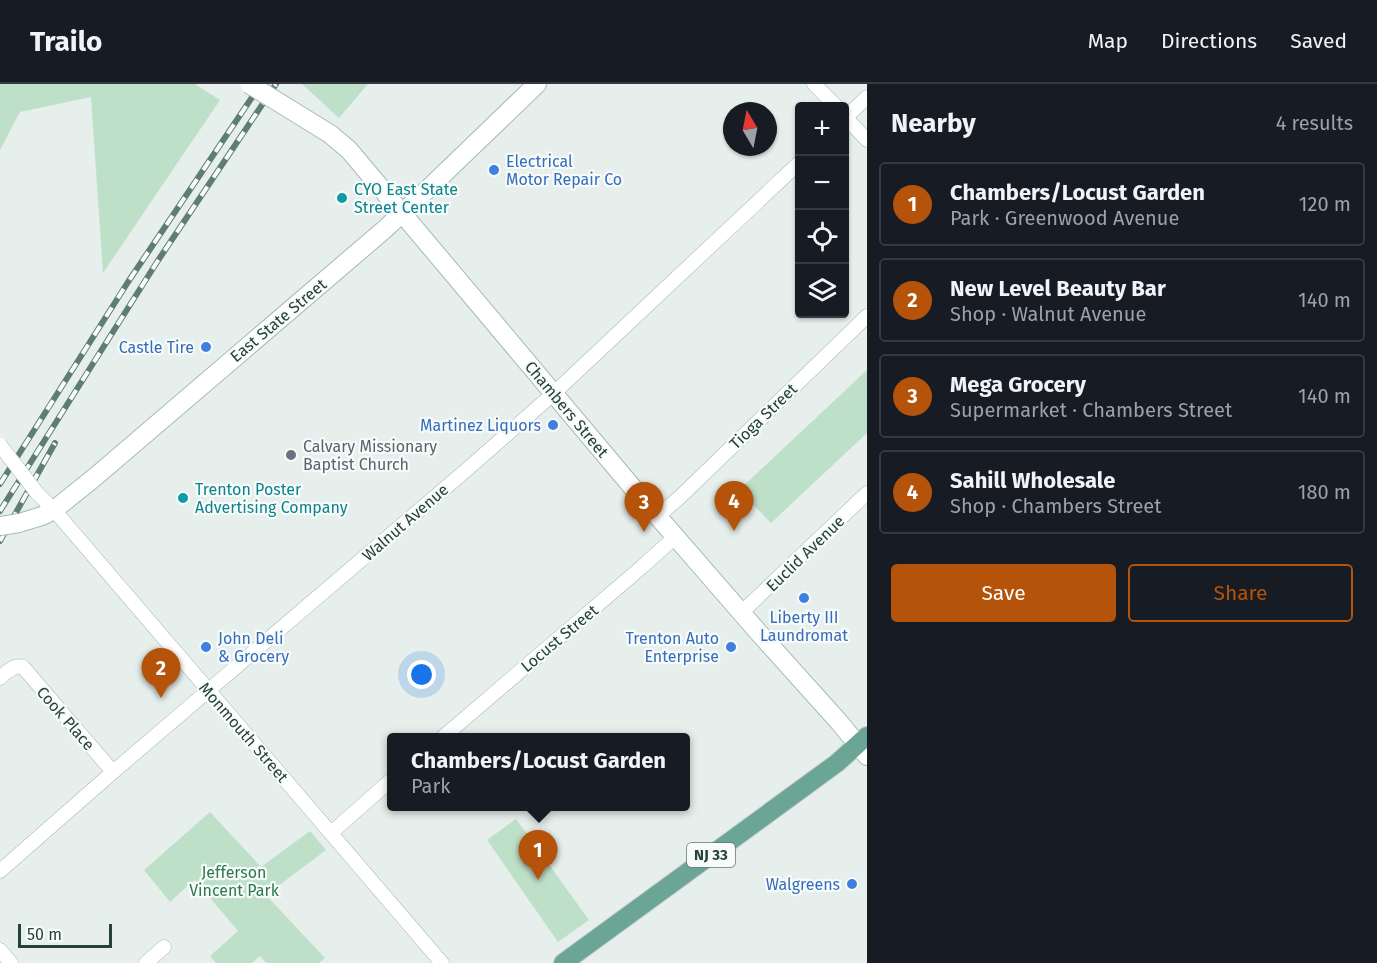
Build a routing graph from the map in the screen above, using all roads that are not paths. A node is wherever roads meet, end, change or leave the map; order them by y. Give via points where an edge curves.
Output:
1 (249, 84) edge
2 (537, 84) edge
3 (814, 84) edge
4 (867, 97) edge
5 (832, 102) edge
6 (849, 113) edge
7 (849, 121) edge
8 (867, 140) edge
9 (795, 167) edge
10 (402, 213) junction
11 (867, 316) edge
12 (553, 394) junction
13 (0, 445) edge
14 (867, 493) edge
15 (54, 510) junction
16 (658, 516) junction
17 (0, 526) edge
18 (675, 537) junction
19 (742, 612) junction
20 (0, 678) edge
21 (208, 691) junction
22 (448, 733) edge
23 (864, 745) edge
24 (112, 772) junction
25 (387, 784) edge
26 (331, 833) junction
27 (0, 871) edge
28 (164, 947) dead end
29 (0, 950) edge
30 (11, 963) edge
31 (146, 963) edge
32 (442, 963) edge
33 (563, 963) edge

1 - 10 street, Chambers Street, bridge via 350,150
2 - 10 street, East State Street
3 - 5 street
4 - 6 street
7 - 8 street
9 - 12 street, Walnut Avenue
10 - 12 street, Chambers Street
10 - 15 street, East State Street
11 - 16 street, Tioga Street
12 - 16 street, Chambers Street
12 - 21 street, Walnut Avenue
13 - 15 street, Monmouth Street, bridge
14 - 19 street, Euclid Avenue
15 - 17 street, East State Street, bridge
15 - 21 street, Monmouth Street
16 - 18 street, Chambers Street
18 - 19 street, Chambers Street
18 - 22 street, Locust Street
19 - 23 street, Chambers Street
20 - 24 street, Cook Place via 13,667 22,667
21 - 24 street, Walnut Avenue
21 - 26 street, Monmouth Street
23 - 33 main road, NJ 33
24 - 27 street, Walnut Avenue
25 - 26 street
26 - 32 street, Monmouth Street
28 - 31 street
29 - 30 street

